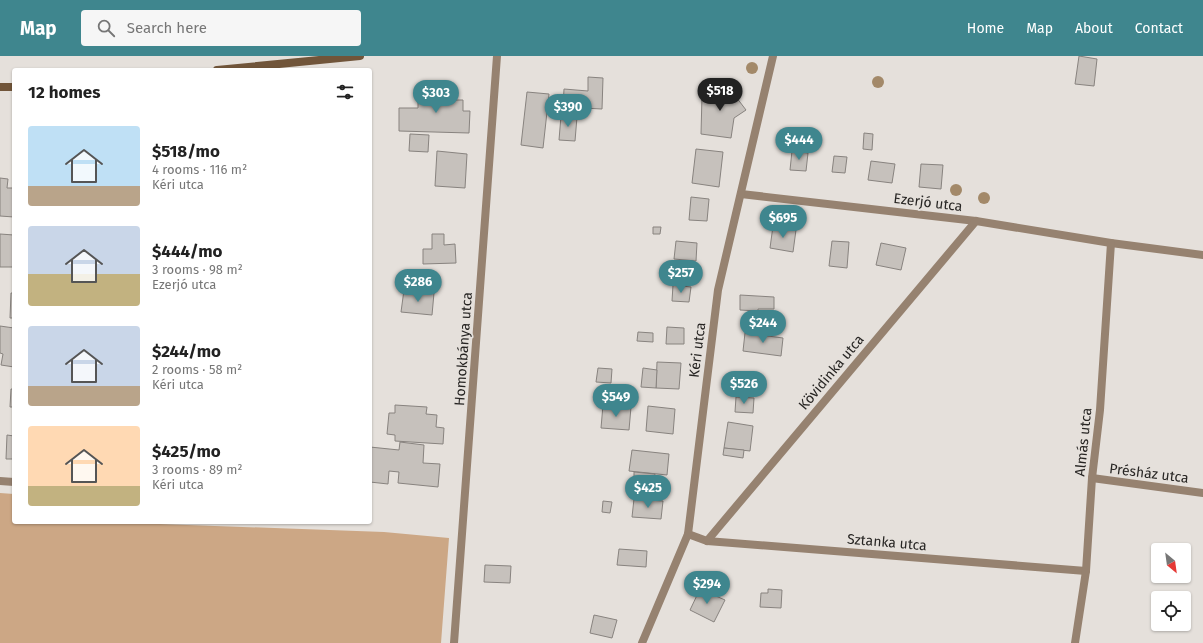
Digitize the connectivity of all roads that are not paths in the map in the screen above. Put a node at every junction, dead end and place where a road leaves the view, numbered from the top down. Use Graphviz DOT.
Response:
graph roads {
  1 [pos="360,56"];
  2 [pos="497,56"];
  3 [pos="773,56"];
  4 [pos="321,58"];
  5 [pos="234,68"];
  6 [pos="12,86"];
  7 [pos="0,87"];
  8 [pos="741,194"];
  9 [pos="976,221"];
  10 [pos="1111,243"];
  11 [pos="1203,255"];
  12 [pos="1092,478"];
  13 [pos="0,481"];
  14 [pos="12,482"];
  15 [pos="1203,493"];
  16 [pos="688,534"];
  17 [pos="707,541"];
  18 [pos="1086,571"];
  19 [pos="454,643"];
  20 [pos="642,643"];
  21 [pos="1075,643"];
  1 -- 4 [label="main road"];
  2 -- 19 [label="street, Homokbánya utca"];
  3 -- 8 [label="street, Kéri utca"];
  4 -- 5 [label="main road"];
  6 -- 7 [label="main road"];
  8 -- 9 [label="street, Ezerjó utca"];
  8 -- 16 [label="street, Kéri utca"];
  9 -- 10 [label="street, Ezerjó utca"];
  9 -- 17 [label="street, Kövidinka utca"];
  10 -- 11 [label="street, Ezerjó utca"];
  10 -- 12 [label="street, Almás utca"];
  12 -- 15 [label="street, Présház utca"];
  12 -- 18 [label="street, Almás utca"];
  13 -- 14 [label="street"];
  16 -- 17 [label="street, Sztanka utca"];
  16 -- 20 [label="street, Kéri utca"];
  17 -- 18 [label="street, Sztanka utca"];
  18 -- 21 [label="street, Almás utca"];
}
